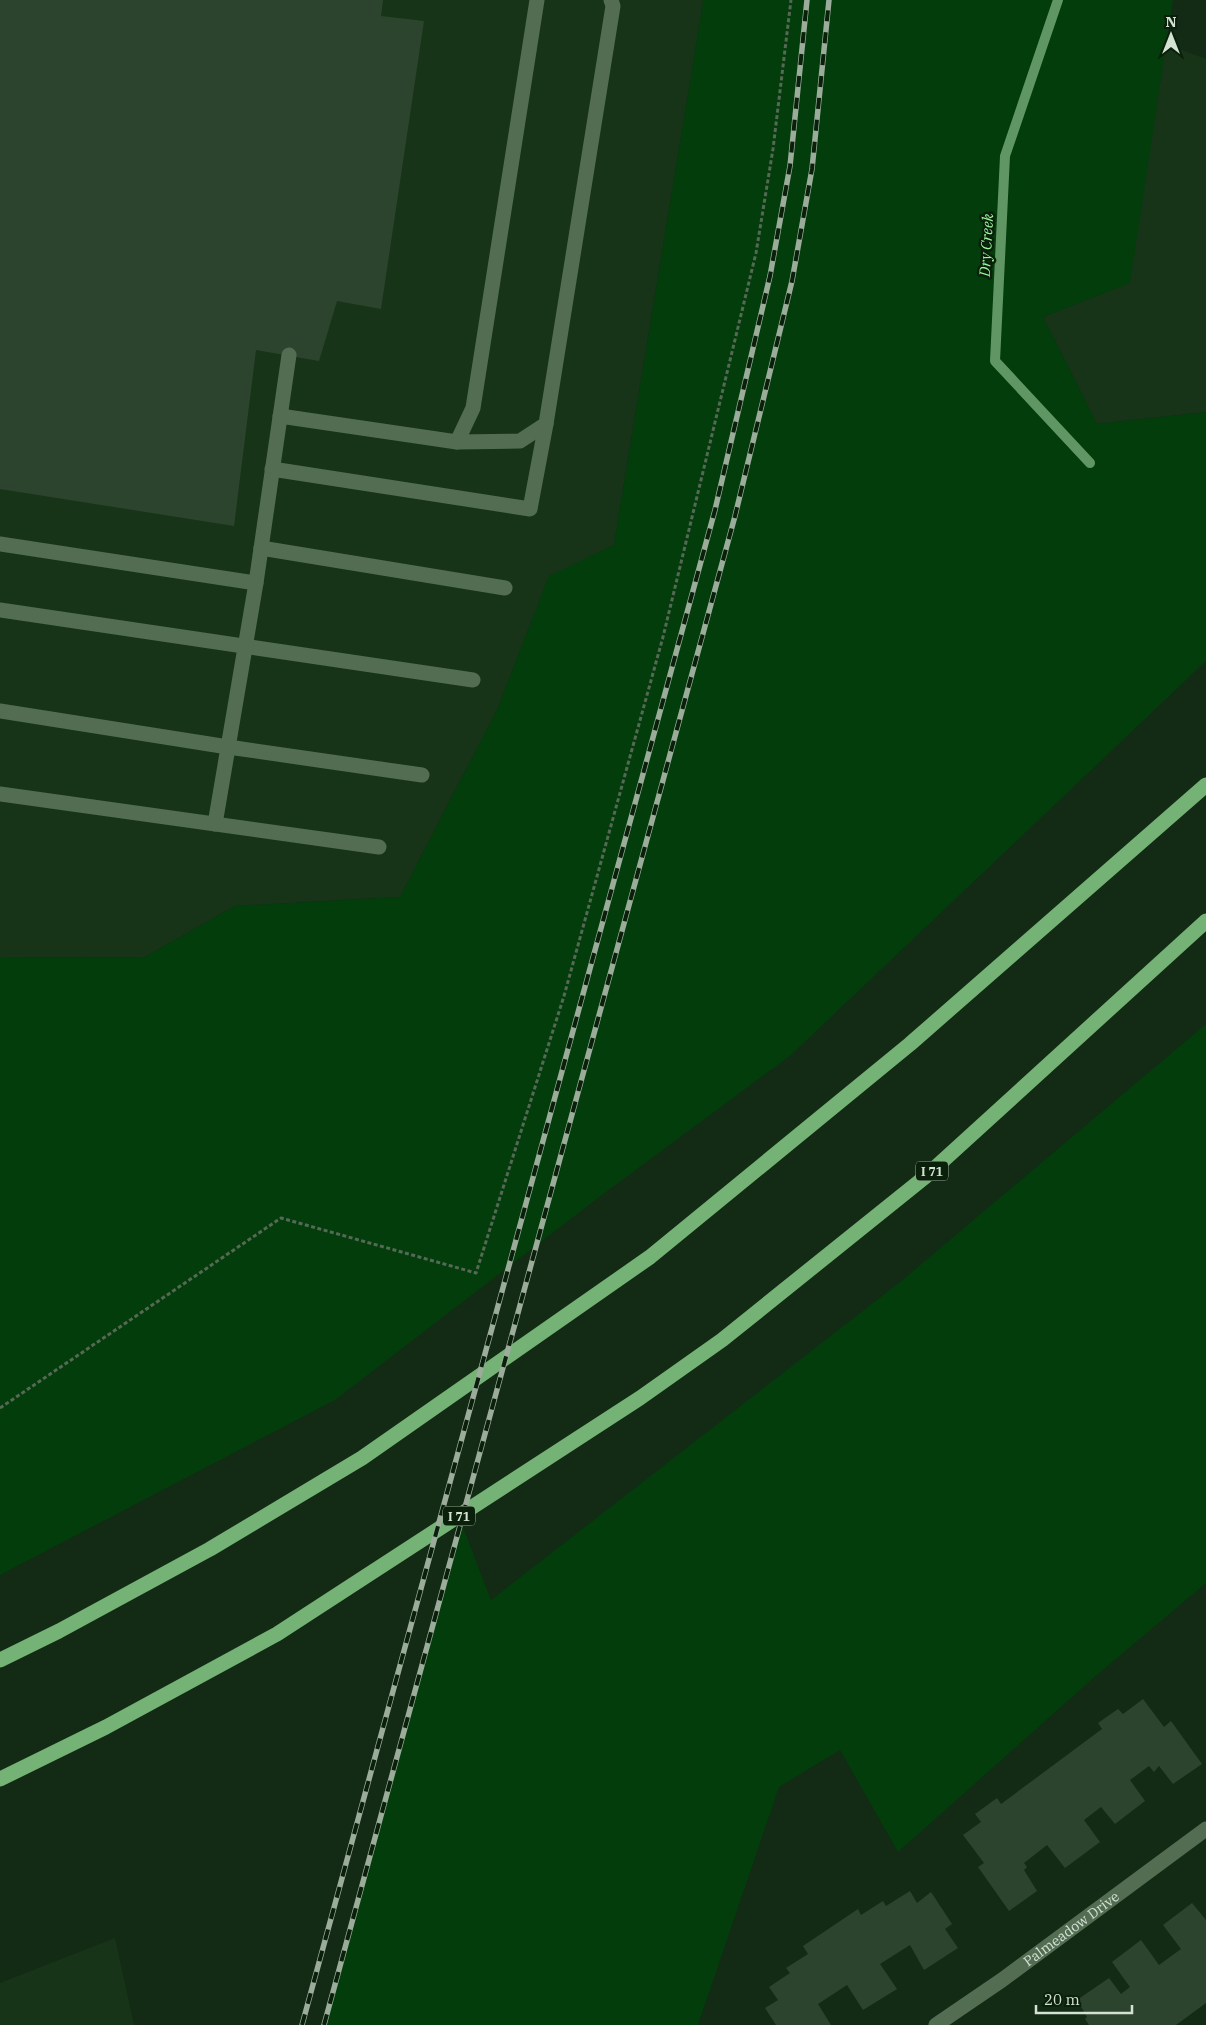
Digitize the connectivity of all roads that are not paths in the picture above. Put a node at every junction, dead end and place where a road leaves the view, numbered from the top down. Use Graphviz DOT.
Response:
graph roads {
  1 [pos="537,0"];
  2 [pos="611,0"];
  3 [pos="289,355"];
  4 [pos="280,416"];
  5 [pos="546,424"];
  6 [pos="457,442"];
  7 [pos="272,469"];
  8 [pos="0,544"];
  9 [pos="261,548"];
  10 [pos="256,583"];
  11 [pos="505,588"];
  12 [pos="0,610"];
  13 [pos="245,646"];
  14 [pos="473,680"];
  15 [pos="0,711"];
  16 [pos="228,747"];
  17 [pos="422,775"];
  18 [pos="1206,785"];
  19 [pos="0,794"];
  20 [pos="215,824"];
  21 [pos="379,847"];
  22 [pos="1206,921"];
  23 [pos="0,1660"];
  24 [pos="0,1779"];
  25 [pos="1206,1829"];
  26 [pos="936,2025"];
  1 -- 6 [label="street"];
  2 -- 5 [label="street"];
  3 -- 4 [label="street"];
  4 -- 6 [label="street"];
  4 -- 7 [label="street"];
  5 -- 6 [label="street"];
  5 -- 7 [label="street"];
  7 -- 9 [label="street"];
  8 -- 10 [label="street"];
  9 -- 10 [label="street"];
  9 -- 11 [label="street"];
  10 -- 13 [label="street"];
  12 -- 13 [label="street"];
  13 -- 14 [label="street"];
  13 -- 16 [label="street"];
  15 -- 16 [label="street"];
  16 -- 17 [label="street"];
  16 -- 20 [label="street"];
  18 -- 23 [label="highway"];
  19 -- 20 [label="street"];
  20 -- 21 [label="street"];
  22 -- 24 [label="highway, I 71"];
  25 -- 26 [label="street, Palmeadow Drive"];
}
